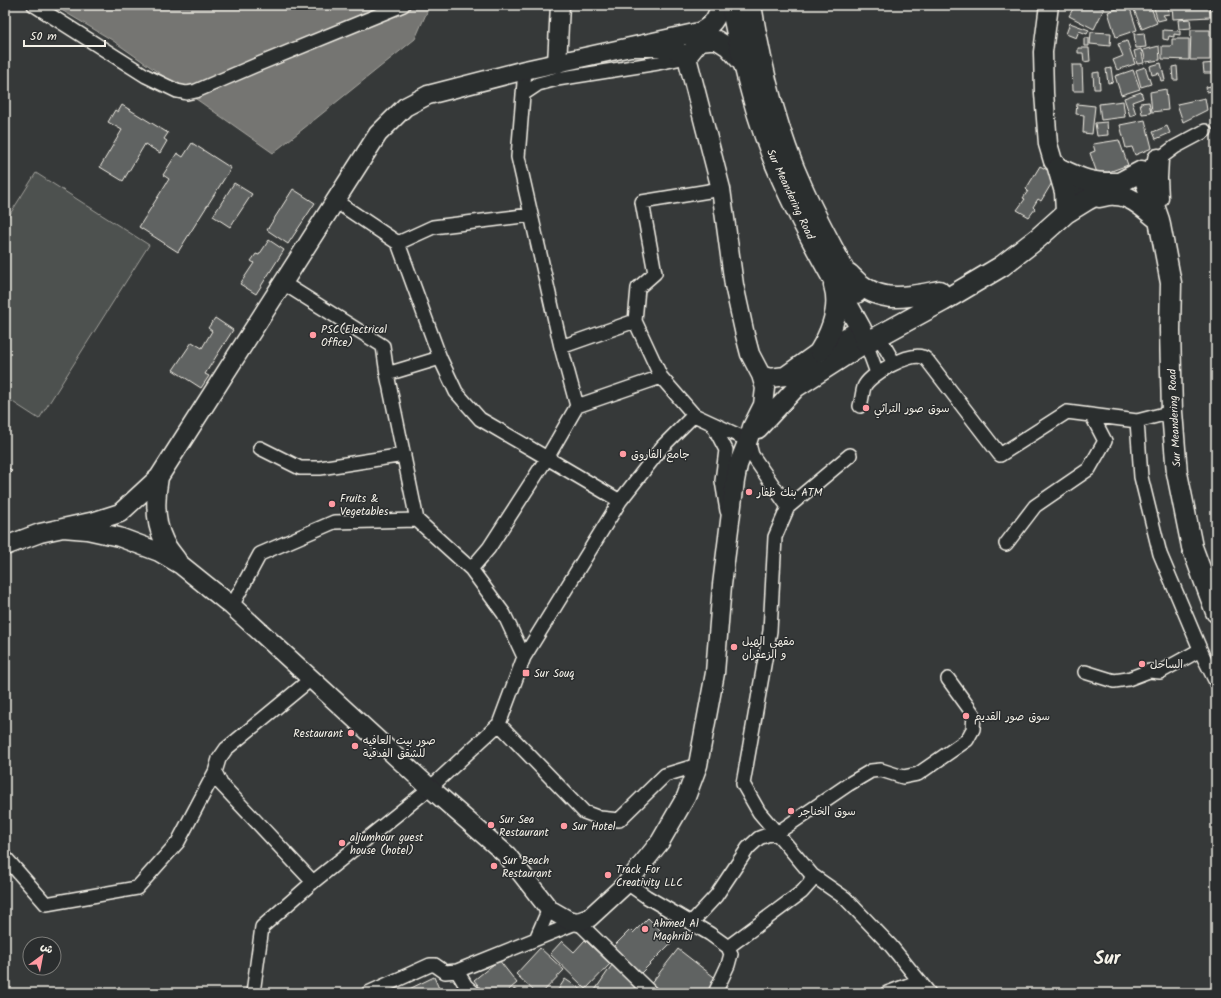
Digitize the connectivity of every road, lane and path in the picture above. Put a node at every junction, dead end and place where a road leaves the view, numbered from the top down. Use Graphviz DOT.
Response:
graph roads {
  1 [pos="34,5"];
  2 [pos="402,5"];
  3 [pos="560,5"];
  4 [pos="720,5"];
  5 [pos="731,5"];
  6 [pos="751,5"];
  7 [pos="1048,5"];
  8 [pos="633,47"];
  9 [pos="686,57"];
  10 [pos="557,64"];
  11 [pos="743,64"];
  12 [pos="525,70"];
  13 [pos="524,94"];
  14 [pos="1205,131"];
  15 [pos="1158,159"];
  16 [pos="1058,168"];
  17 [pos="1130,177"];
  18 [pos="721,188"];
  19 [pos="334,200"];
  20 [pos="1087,200"];
  21 [pos="1066,213"];
  22 [pos="531,215"];
  23 [pos="1159,220"];
  24 [pos="398,243"];
  25 [pos="837,270"];
  26 [pos="990,272"];
  27 [pos="283,283"];
  28 [pos="939,291"];
  29 [pos="635,321"];
  30 [pos="869,333"];
  31 [pos="561,347"];
  32 [pos="820,351"];
  33 [pos="440,358"];
  34 [pos="894,363"];
  35 [pos="387,374"];
  36 [pos="877,374"];
  37 [pos="761,375"];
  38 [pos="661,377"];
  39 [pos="577,406"];
  40 [pos="860,406"];
  41 [pos="1172,412"];
  42 [pos="694,415"];
  43 [pos="1092,416"];
  44 [pos="1136,421"];
  45 [pos="713,425"];
  46 [pos="748,440"];
  47 [pos="260,448"];
  48 [pos="404,455"];
  49 [pos="850,455"];
  50 [pos="547,458"];
  51 [pos="159,477"];
  52 [pos="620,501"];
  53 [pos="788,506"];
  54 [pos="417,520"];
  55 [pos="729,526"];
  56 [pos="62,528"];
  57 [pos="1006,544"];
  58 [pos="5,546"];
  59 [pos="181,565"];
  60 [pos="471,569"];
  61 [pos="232,606"];
  62 [pos="1216,612"];
  63 [pos="1200,650"];
  64 [pos="524,657"];
  65 [pos="1085,672"];
  66 [pos="311,679"];
  67 [pos="948,679"];
  68 [pos="1216,682"];
  69 [pos="499,724"];
  70 [pos="698,765"];
  71 [pos="215,772"];
  72 [pos="430,788"];
  73 [pos="778,834"];
  74 [pos="5,857"];
  75 [pos="812,875"];
  76 [pos="313,882"];
  77 [pos="628,882"];
  78 [pos="549,909"];
  79 [pos="578,922"];
  80 [pos="692,923"];
  81 [pos="536,939"];
  82 [pos="728,947"];
  83 [pos="457,971"];
  84 [pos="919,981"];
  85 [pos="639,988"];
  86 [pos="388,989"];
  87 [pos="253,993"];
  88 [pos="368,993"];
  89 [pos="474,993"];
  90 [pos="651,993"];
  91 [pos="715,993"];
  92 [pos="887,993"];
  93 [pos="929,993"];
  1 -- 2 [label="street"];
  3 -- 10 [label="street"];
  4 -- 8 [label="street"];
  5 -- 11 [label="main road, Sur Meandering Road"];
  6 -- 25 [label="main road, Sur Meandering Road"];
  7 -- 16 [label="street"];
  8 -- 9 [label="street"];
  8 -- 10 [label="street"];
  9 -- 11 [label="street"];
  9 -- 13 [label="street"];
  9 -- 18 [label="street"];
  10 -- 12 [label="street"];
  11 -- 25 [label="main road, Sur Meandering Road"];
  12 -- 13 [label="street"];
  12 -- 19 [label="street"];
  13 -- 22 [label="street"];
  14 -- 15 [label="street"];
  15 -- 17 [label="street"];
  15 -- 23 [label="main road"];
  16 -- 17 [label="main road"];
  16 -- 20 [label="street"];
  16 -- 21 [label="main road"];
  17 -- 20 [label="main road"];
  17 -- 23 [label="main road, Sur Meandering Road"];
  18 -- 29 [label="street"];
  18 -- 37 [label="street"];
  19 -- 24 [label="street"];
  19 -- 27 [label="street"];
  20 -- 21 [label="main road"];
  20 -- 23 [label="main road"];
  21 -- 26 [label="main road"];
  22 -- 24 [label="street"];
  22 -- 31 [label="street"];
  23 -- 41 [label="main road, Sur Meandering Road"];
  24 -- 33 [label="street"];
  25 -- 28 [label="main road"];
  25 -- 30 [label="main road, Sur Meandering Road"];
  25 -- 32 [label="main road"];
  26 -- 28 [label="main road"];
  26 -- 30 [label="main road"];
  27 -- 35 [label="street"];
  27 -- 51 [label="street"];
  28 -- 30 [label="main road"];
  29 -- 31 [label="street"];
  29 -- 38 [label="street"];
  30 -- 32 [label="street"];
  30 -- 34 [label="street"];
  30 -- 36 [label="street"];
  30 -- 46 [label="street"];
  31 -- 39 [label="street"];
  32 -- 37 [label="street"];
  33 -- 35 [label="street"];
  33 -- 50 [label="street"];
  34 -- 36 [label="street"];
  34 -- 43 [label="street"];
  35 -- 48 [label="street"];
  36 -- 40 [label="street"];
  37 -- 46 [label="street"];
  38 -- 39 [label="street"];
  38 -- 42 [label="street"];
  39 -- 50 [label="street"];
  41 -- 44 [label="street"];
  41 -- 62 [label="main road, Sur Meandering Road"];
  42 -- 45 [label="street"];
  42 -- 52 [label="street"];
  43 -- 44 [label="street"];
  43 -- 57 [label="street"];
  44 -- 63 [label="street"];
  45 -- 46 [label="street"];
  45 -- 55 [label="street"];
  46 -- 53 [label="street"];
  46 -- 55 [label="street"];
  47 -- 48 [label="street"];
  48 -- 54 [label="street"];
  49 -- 53 [label="street"];
  50 -- 52 [label="street"];
  50 -- 60 [label="street"];
  51 -- 56 [label="street"];
  51 -- 59 [label="street"];
  52 -- 64 [label="street"];
  53 -- 73 [label="street"];
  54 -- 60 [label="street"];
  54 -- 61 [label="street"];
  55 -- 70 [label="street"];
  56 -- 58 [label="street"];
  56 -- 59 [label="street"];
  59 -- 61 [label="street"];
  60 -- 64 [label="street"];
  61 -- 66 [label="street"];
  63 -- 65 [label="street"];
  63 -- 68 [label="street"];
  64 -- 69 [label="street"];
  66 -- 71 [label="street"];
  66 -- 72 [label="street"];
  67 -- 73 [label="street"];
  69 -- 70 [label="street"];
  69 -- 72 [label="street"];
  70 -- 77 [label="street"];
  71 -- 74 [label="street"];
  71 -- 76 [label="street"];
  72 -- 76 [label="street"];
  72 -- 78 [label="street"];
  73 -- 75 [label="street"];
  73 -- 80 [label="street"];
  75 -- 82 [label="street"];
  75 -- 84 [label="street"];
  76 -- 87 [label="street"];
  77 -- 79 [label="street"];
  77 -- 80 [label="street"];
  78 -- 79 [label="street"];
  78 -- 81 [label="street"];
  79 -- 81 [label="street"];
  79 -- 85 [label="street"];
  80 -- 82 [label="street"];
  81 -- 83 [label="street"];
  82 -- 91 [label="street"];
  83 -- 86 [label="street"];
  83 -- 89 [label="street"];
  84 -- 92 [label="street"];
  84 -- 93 [label="street"];
  85 -- 90 [label="street"];
  86 -- 88 [label="street"];
}
